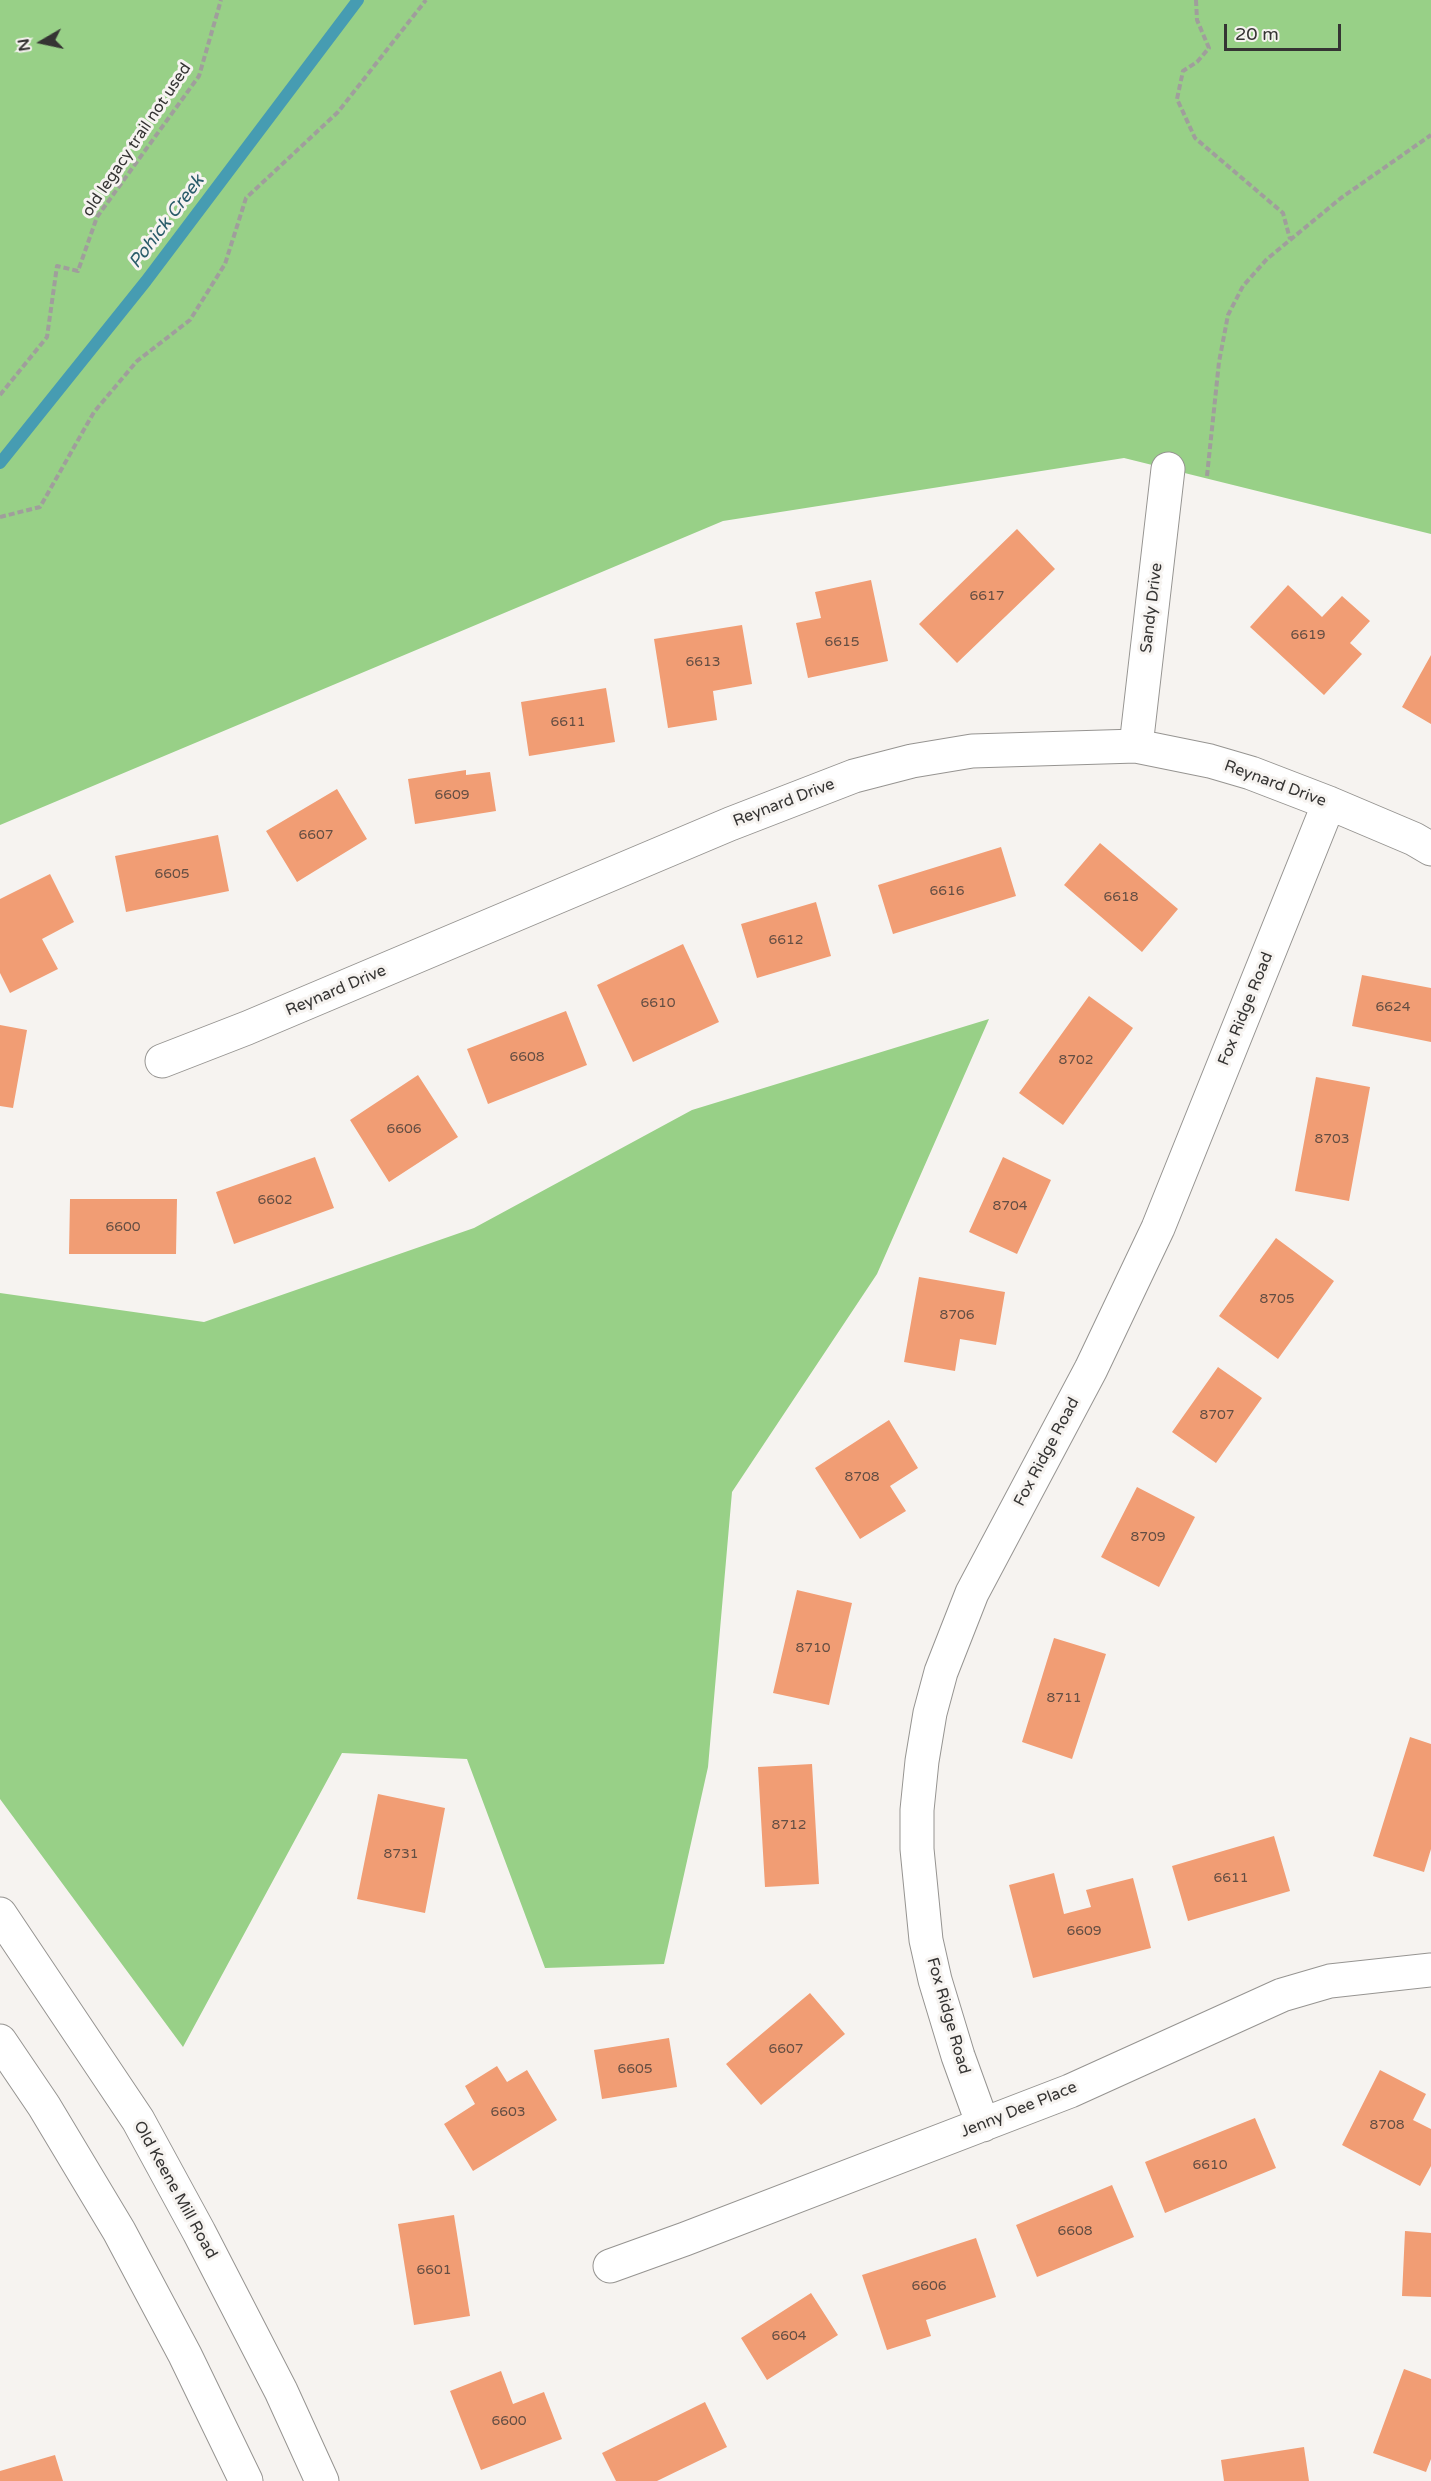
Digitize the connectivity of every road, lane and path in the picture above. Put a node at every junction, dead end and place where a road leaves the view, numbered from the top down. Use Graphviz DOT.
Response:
graph roads {
  1 [pos="221,0"];
  2 [pos="426,0"];
  3 [pos="1196,0"];
  4 [pos="1431,135"];
  5 [pos="1290,239"];
  6 [pos="0,395"];
  7 [pos="1168,469"];
  8 [pos="1207,478"];
  9 [pos="0,517"];
  10 [pos="1136,747"];
  11 [pos="1329,803"];
  12 [pos="1431,849"];
  13 [pos="162,1061"];
  14 [pos="0,1914"];
  15 [pos="1431,1970"];
  16 [pos="0,2041"];
  17 [pos="983,2125"];
  18 [pos="610,2266"];
  19 [pos="246,2481"];
  20 [pos="322,2481"];
  1 -- 6 [label="path, old legacy trail not used"];
  2 -- 9 [label="path"];
  3 -- 5 [label="path"];
  4 -- 5 [label="path"];
  5 -- 8 [label="path"];
  7 -- 10 [label="street, Sandy Drive"];
  10 -- 11 [label="street, Reynard Drive"];
  10 -- 13 [label="street, Reynard Drive"];
  11 -- 12 [label="street, Reynard Drive"];
  11 -- 17 [label="street, Fox Ridge Road"];
  14 -- 20 [label="street, Old Keene Mill Road"];
  15 -- 17 [label="street, Jenny Dee Place"];
  16 -- 19 [label="street"];
  17 -- 18 [label="street, Jenny Dee Place"];
}
